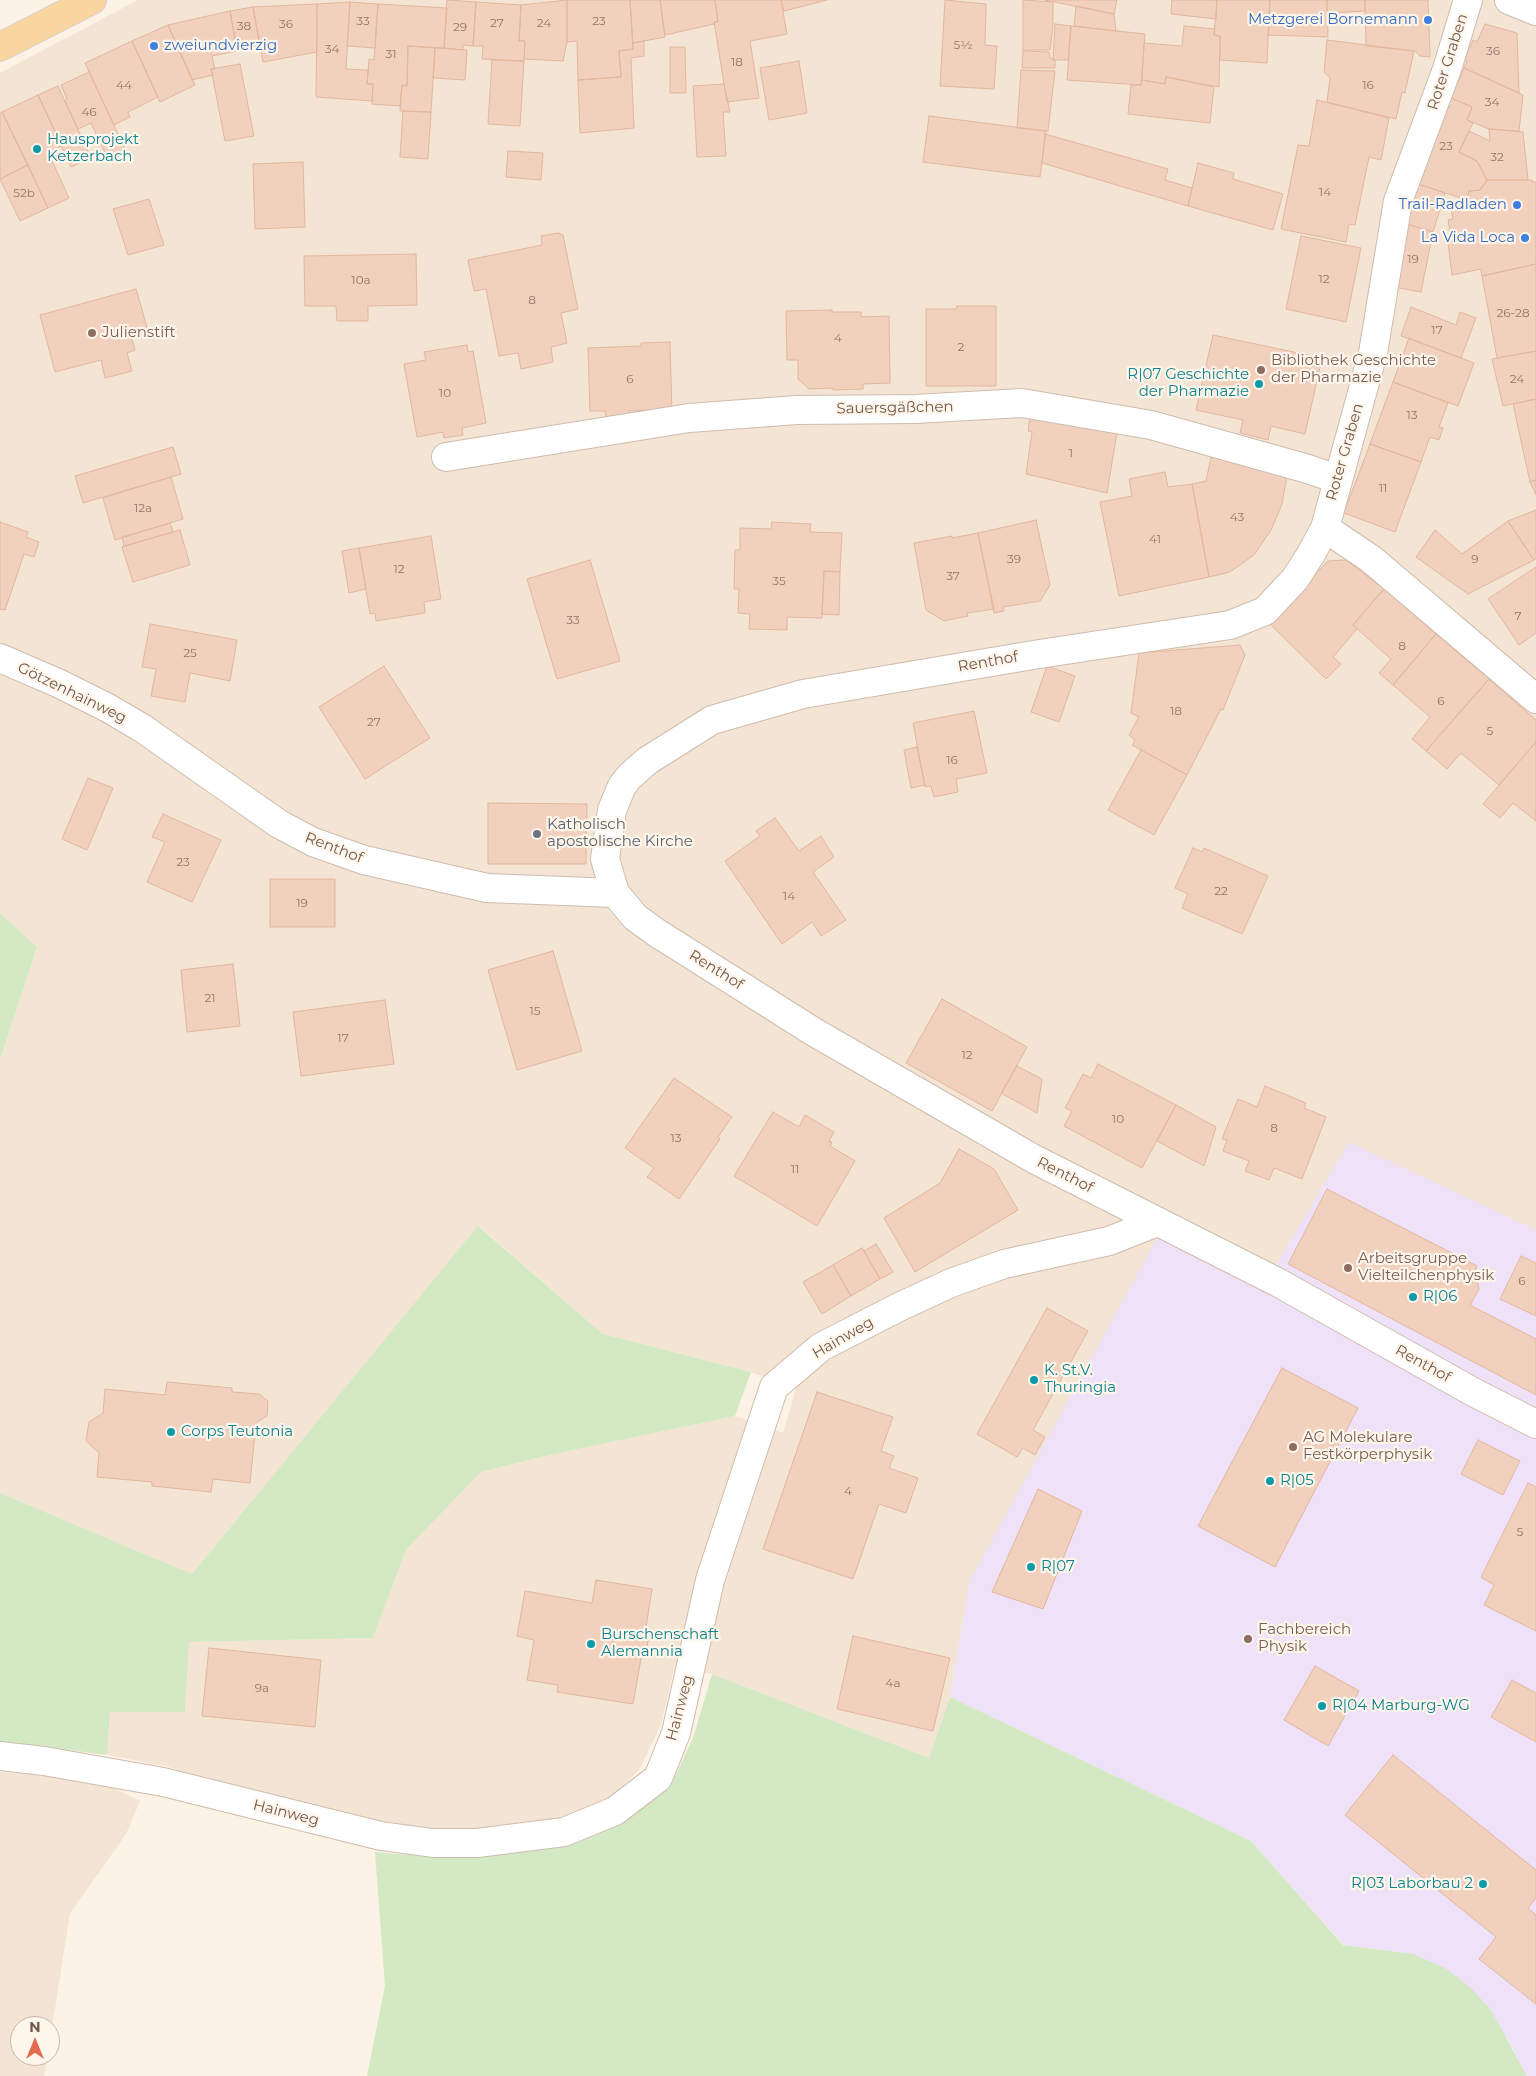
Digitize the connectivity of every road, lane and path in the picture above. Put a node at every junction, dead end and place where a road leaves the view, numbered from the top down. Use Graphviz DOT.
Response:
graph roads {
  1 [pos="92,0"];
  2 [pos="1468,0"];
  3 [pos="1510,0"];
  4 [pos="1536,11"];
  5 [pos="0,47"];
  6 [pos="446,457"];
  7 [pos="1337,479"];
  8 [pos="1325,528"];
  9 [pos="0,658"];
  10 [pos="1536,699"];
  11 [pos="142,728"];
  12 [pos="615,893"];
  13 [pos="1157,1222"];
  14 [pos="1536,1424"];
  15 [pos="0,1756"];
  1 -- 5 [label="main road"];
  2 -- 7 [label="street, Roter Graben"];
  3 -- 4 [label="street"];
  6 -- 7 [label="street, Sauersgäßchen"];
  7 -- 8 [label="street, Roter Graben"];
  8 -- 10 [label="street"];
  8 -- 12 [label="street, Renthof"];
  9 -- 11 [label="street, Götzenhainweg"];
  11 -- 12 [label="street, Renthof"];
  12 -- 13 [label="street, Renthof"];
  13 -- 14 [label="street, Renthof"];
  13 -- 15 [label="street, Hainweg"];
}
